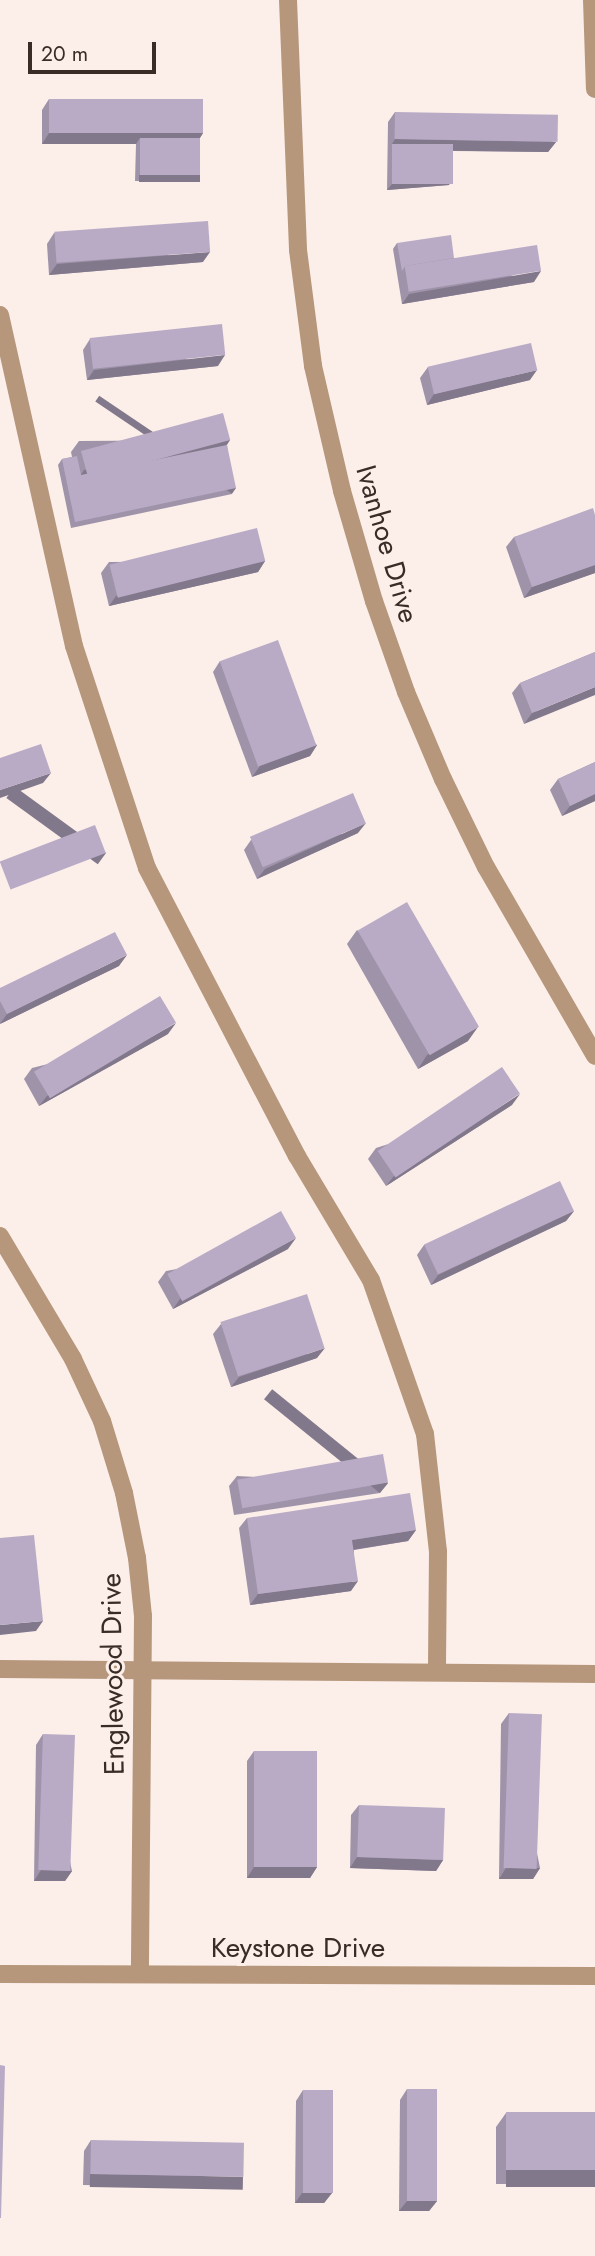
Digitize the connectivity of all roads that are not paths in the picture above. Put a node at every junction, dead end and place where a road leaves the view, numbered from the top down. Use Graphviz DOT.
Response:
graph roads {
  1 [pos="288,0"];
  2 [pos="592,0"];
  3 [pos="595,89"];
  4 [pos="0,315"];
  5 [pos="595,1056"];
  6 [pos="0,1236"];
  7 [pos="0,1669"];
  8 [pos="143,1670"];
  9 [pos="437,1671"];
  10 [pos="595,1674"];
  11 [pos="0,1974"];
  12 [pos="140,1974"];
  13 [pos="595,1976"];
  1 -- 5 [label="street, Ivanhoe Drive"];
  2 -- 3 [label="street"];
  4 -- 9 [label="street"];
  6 -- 8 [label="street, Englewood Drive"];
  7 -- 8 [label="street"];
  8 -- 9 [label="street"];
  8 -- 12 [label="street, Englewood Drive"];
  9 -- 10 [label="street"];
  11 -- 12 [label="street, Keystone Drive"];
  12 -- 13 [label="street, Keystone Drive"];
}
